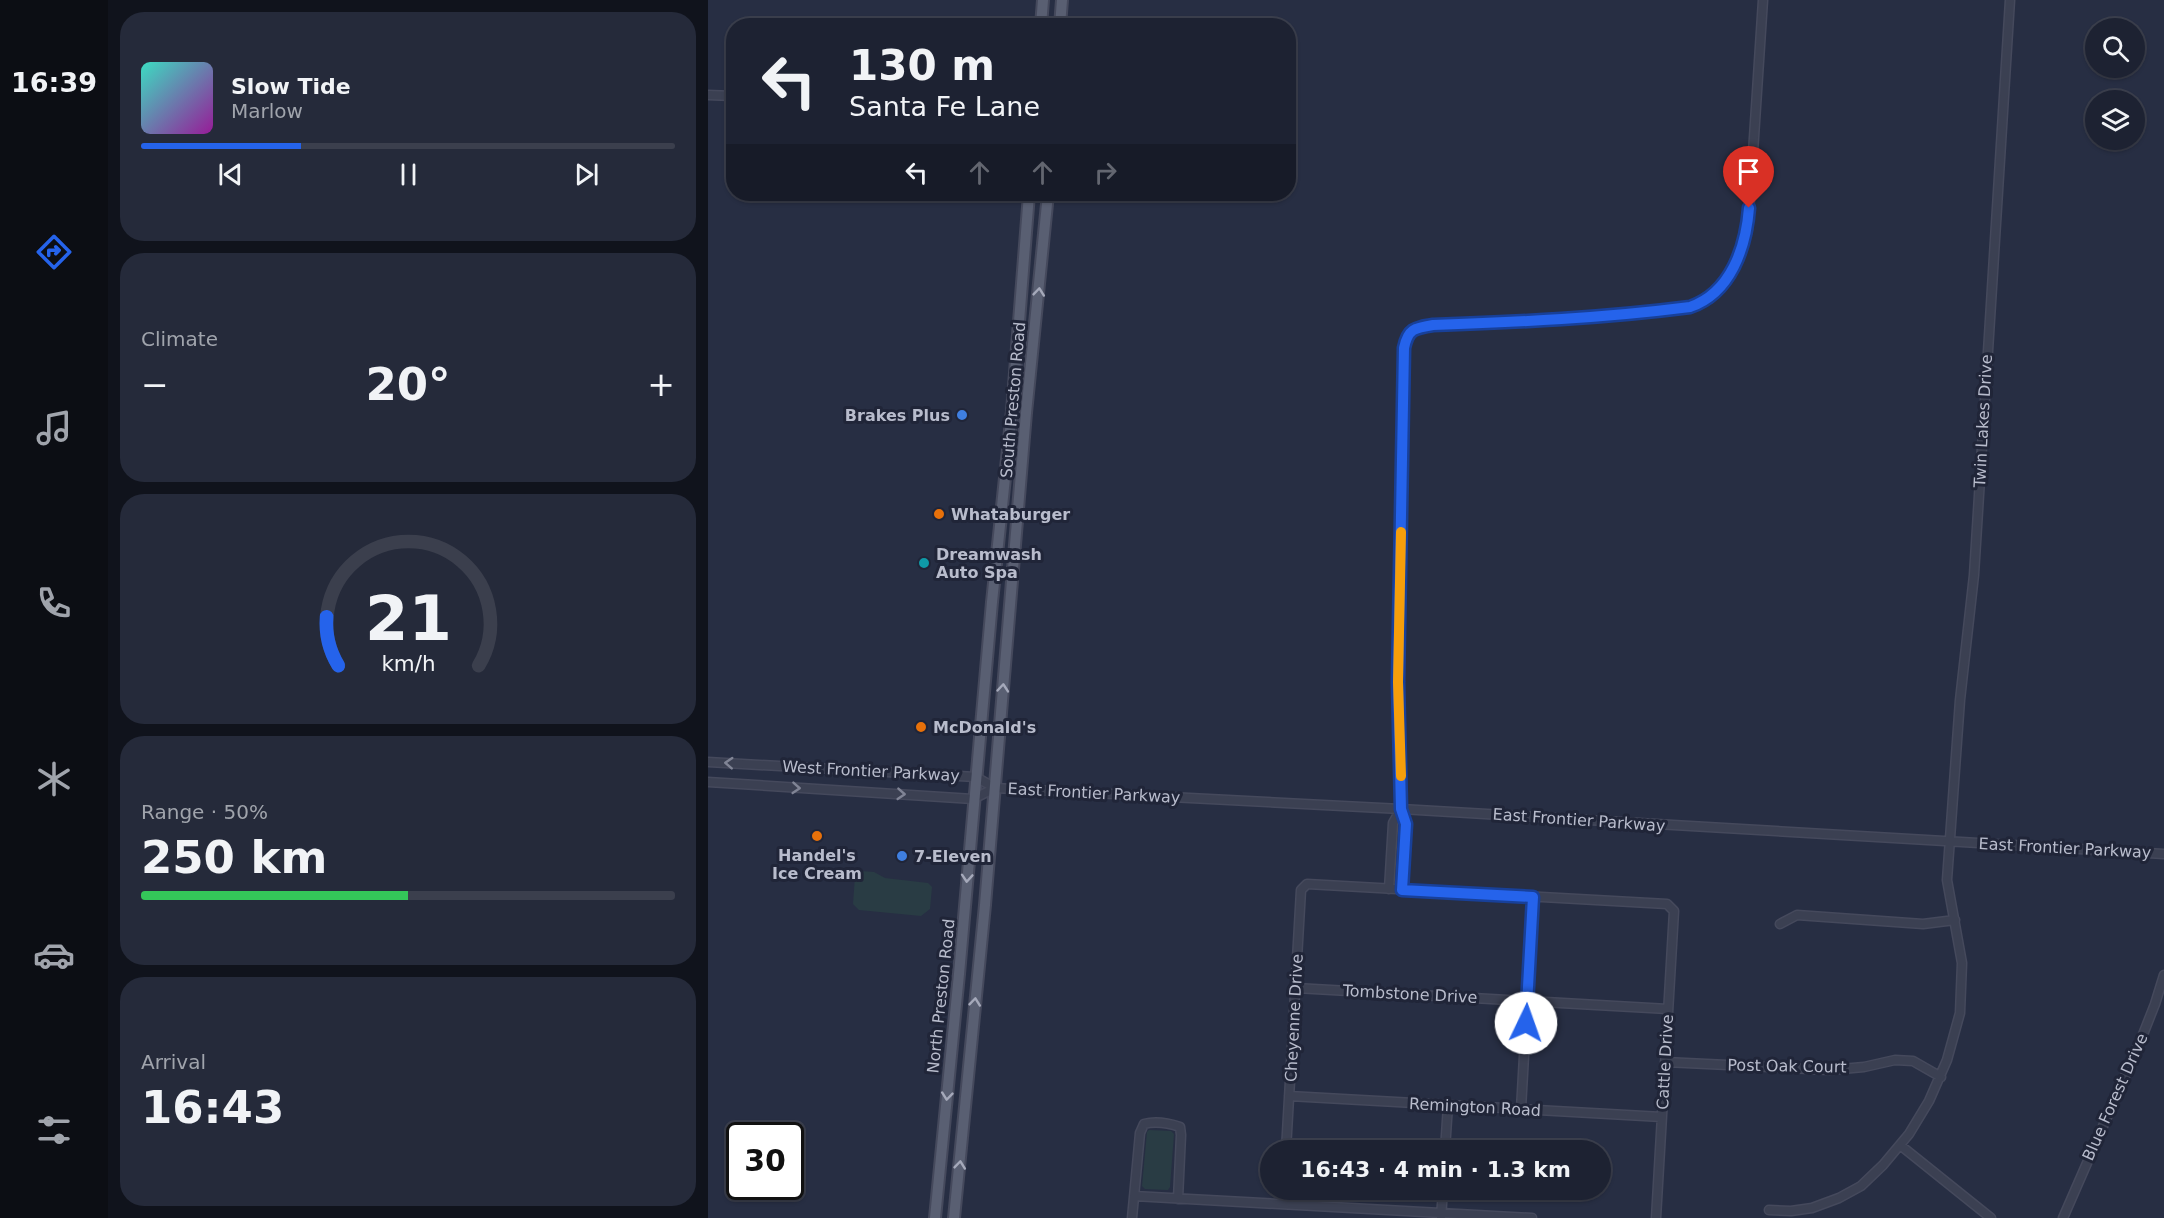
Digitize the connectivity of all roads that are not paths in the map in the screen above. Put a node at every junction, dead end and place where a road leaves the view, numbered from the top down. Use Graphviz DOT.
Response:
graph roads {
  1 [pos="1042,0"];
  2 [pos="1062,0"];
  3 [pos="1763,0"];
  4 [pos="2010,0"];
  5 [pos="1041,18"];
  6 [pos="1061,18"];
  7 [pos="708,95"];
  8 [pos="726,96"];
  9 [pos="1028,201"];
  10 [pos="1047,201"];
  11 [pos="708,762"];
  12 [pos="976,777"];
  13 [pos="708,782"];
  14 [pos="994,788"];
  15 [pos="973,799"];
  16 [pos="1401,809"];
  17 [pos="1951,842"];
  18 [pos="2164,854"];
  19 [pos="1389,889"];
  20 [pos="1402,890"];
  21 [pos="1533,897"];
  22 [pos="1955,920"];
  23 [pos="1780,924"];
  24 [pos="2164,975"];
  25 [pos="1296,988"];
  26 [pos="1527,1001"];
  27 [pos="1668,1009"];
  28 [pos="953,1039"];
  29 [pos="972,1040"];
  30 [pos="1665,1062"];
  31 [pos="1941,1077"];
  32 [pos="1289,1096"];
  33 [pos="1448,1105"];
  34 [pos="1521,1109"];
  35 [pos="1662,1117"];
  36 [pos="1287,1140"];
  37 [pos="1446,1140"];
  38 [pos="1900,1144"];
  39 [pos="1134,1196"];
  40 [pos="1178,1199"];
  41 [pos="1283,1200"];
  42 [pos="1442,1200"];
  43 [pos="1283,1204"];
  44 [pos="1769,1210"];
  45 [pos="1441,1216"];
  46 [pos="935,1218"];
  47 [pos="954,1218"];
  48 [pos="1132,1218"];
  49 [pos="1532,1218"];
  50 [pos="1656,1218"];
  51 [pos="1991,1218"];
  52 [pos="2063,1218"];
  1 -- 5 [label="main road"];
  2 -- 6 [label="main road"];
  3 -- 16 [label="street"];
  4 -- 17 [label="street, Twin Lakes Drive"];
  7 -- 8 [label="street"];
  9 -- 12 [label="main road, South Preston Road"];
  14 -- 10 [label="main road, South Preston Road, one-way"];
  12 -- 11 [label="street, West Frontier Parkway, one-way"];
  12 -- 14 [label="street, West Frontier Parkway"];
  12 -- 15 [label="main road, North Preston Road"];
  13 -- 15 [label="street, West Frontier Parkway, one-way"];
  14 -- 15 [label="street, West Frontier Parkway"];
  14 -- 16 [label="street, East Frontier Parkway"];
  29 -- 14 [label="main road, North Preston Road, one-way"];
  15 -- 28 [label="main road, North Preston Road, one-way"];
  16 -- 17 [label="street, East Frontier Parkway"];
  16 -- 19 [label="street"];
  16 -- 20 [label="street"];
  17 -- 18 [label="street, East Frontier Parkway"];
  17 -- 22 [label="street, Twin Lakes Drive"];
  19 -- 20 [label="street"];
  19 -- 25 [label="street, Cheyenne Drive"];
  20 -- 21 [label="street"];
  21 -- 26 [label="street"];
  21 -- 27 [label="street, Cattle Drive"];
  22 -- 23 [label="street"];
  22 -- 31 [label="street, Twin Lakes Drive"];
  24 -- 52 [label="street, Blue Forest Drive"];
  25 -- 26 [label="street, Tombstone Drive"];
  25 -- 32 [label="street, Cheyenne Drive"];
  26 -- 27 [label="street, Tombstone Drive"];
  26 -- 34 [label="street"];
  27 -- 30 [label="street, Cattle Drive"];
  28 -- 29 [label="main road"];
  28 -- 46 [label="main road, North Preston Road, one-way"];
  47 -- 29 [label="main road, North Preston Road, one-way"];
  30 -- 31 [label="street, Post Oak Court"];
  30 -- 35 [label="street, Cattle Drive"];
  31 -- 38 [label="street, Twin Lakes Drive"];
  32 -- 33 [label="street, Remington Road"];
  32 -- 36 [label="street, Cheyenne Drive"];
  33 -- 34 [label="street, Remington Road"];
  33 -- 37 [label="street"];
  34 -- 35 [label="street, Remington Road"];
  35 -- 50 [label="street, Cattle Drive"];
  38 -- 44 [label="street, Twin Lakes Drive"];
  38 -- 51 [label="street"];
  39 -- 40 [label="street"];
  39 -- 40 [label="street"];
  39 -- 48 [label="street"];
  40 -- 43 [label="street"];
  41 -- 43 [label="street"];
  42 -- 45 [label="street"];
  43 -- 45 [label="street"];
  45 -- 49 [label="street"];
}
